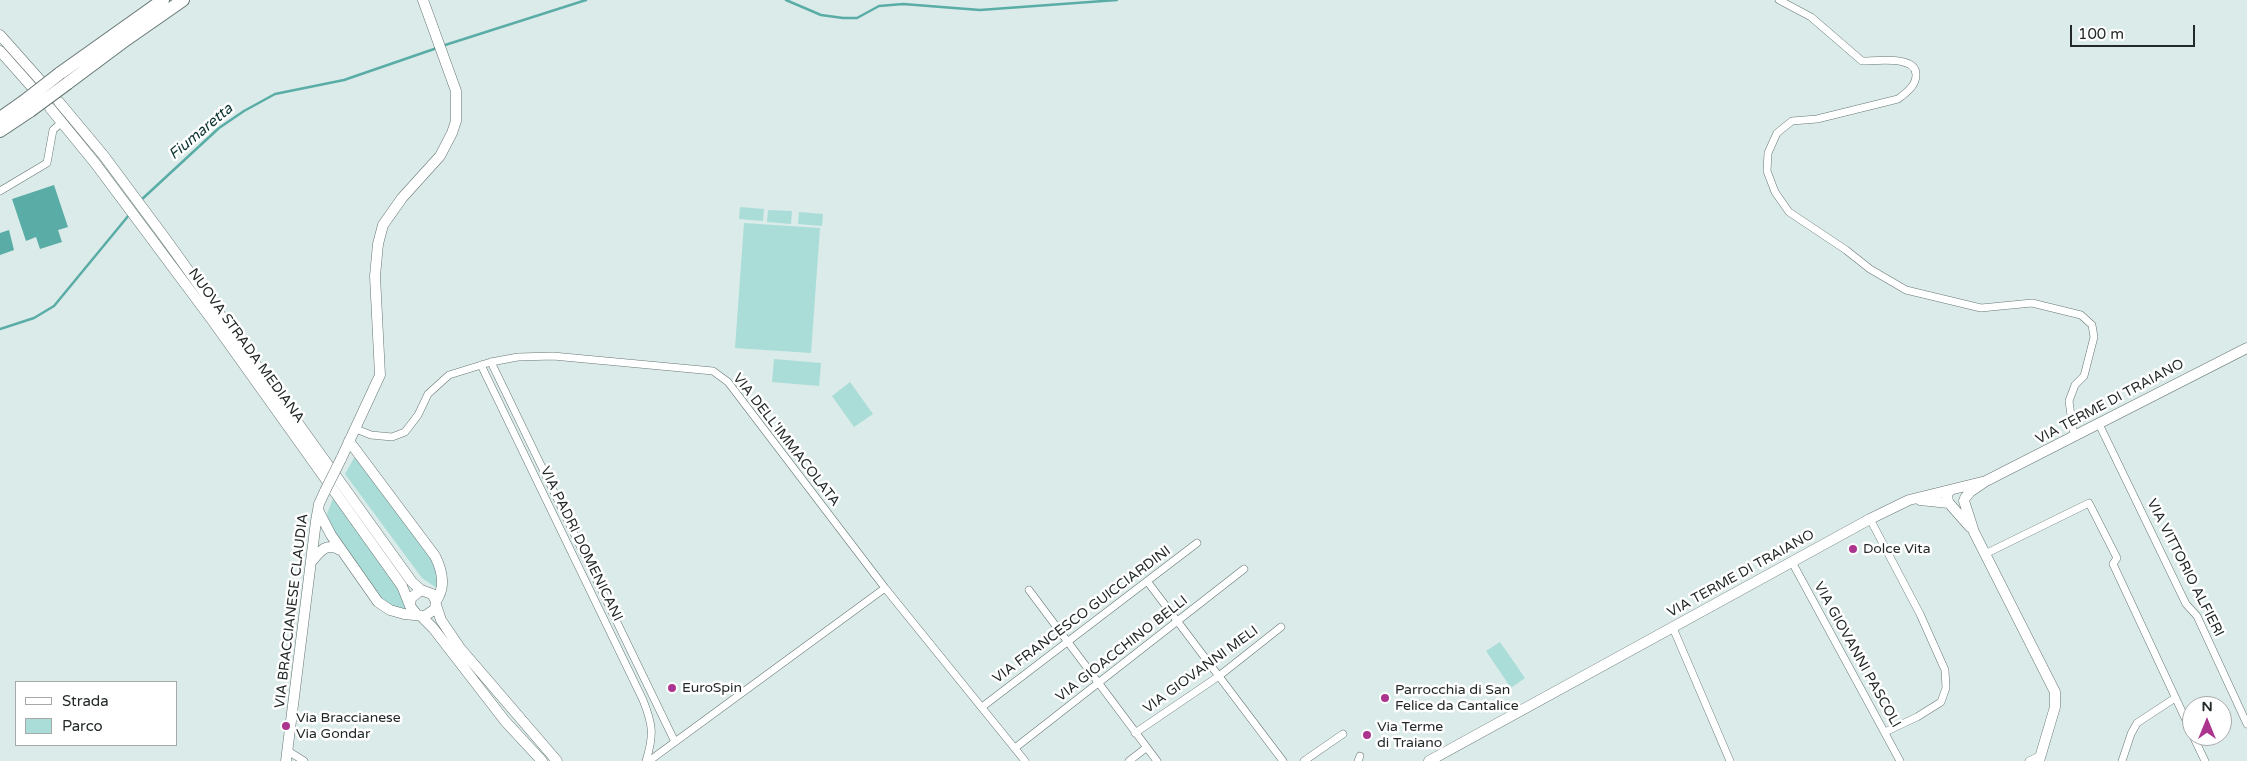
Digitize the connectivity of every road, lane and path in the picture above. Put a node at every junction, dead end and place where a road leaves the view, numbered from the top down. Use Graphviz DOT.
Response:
graph roads {
  1 [pos="163,0"];
  2 [pos="183,0"];
  3 [pos="423,0"];
  4 [pos="1778,0"];
  5 [pos="0,34"];
  6 [pos="0,51"];
  7 [pos="63,79"];
  8 [pos="40,80"];
  9 [pos="31,86"];
  10 [pos="26,106"];
  11 [pos="0,118"];
  12 [pos="62,122"];
  13 [pos="0,132"];
  14 [pos="0,191"];
  15 [pos="2247,348"];
  16 [pos="491,362"];
  17 [pos="481,365"];
  18 [pos="2100,424"];
  19 [pos="356,429"];
  20 [pos="2074,437"];
  21 [pos="349,441"];
  22 [pos="1986,481"];
  23 [pos="1953,489"];
  24 [pos="1909,500"];
  25 [pos="1965,500"];
  26 [pos="1950,504"];
  27 [pos="318,510"];
  28 [pos="1870,519"];
  29 [pos="1974,532"];
  30 [pos="1197,543"];
  31 [pos="340,550"];
  32 [pos="1985,554"];
  33 [pos="312,561"];
  34 [pos="1792,562"];
  35 [pos="1244,569"];
  36 [pos="1147,581"];
  37 [pos="885,588"];
  38 [pos="421,590"];
  39 [pos="1029,590"];
  40 [pos="436,603"];
  41 [pos="410,606"];
  42 [pos="419,616"];
  43 [pos="1177,621"];
  44 [pos="1281,627"];
  45 [pos="1673,628"];
  46 [pos="1068,643"];
  47 [pos="1219,676"];
  48 [pos="1098,684"];
  49 [pos="2175,698"];
  50 [pos="982,707"];
  51 [pos="2182,712"];
  52 [pos="2247,724"];
  53 [pos="1135,732"];
  54 [pos="1885,732"];
  55 [pos="658,733"];
  56 [pos="1343,734"];
  57 [pos="675,742"];
  58 [pos="2198,746"];
  59 [pos="667,748"];
  60 [pos="1015,748"];
  61 [pos="1146,748"];
  62 [pos="287,756"];
  63 [pos="2040,758"];
  64 [pos="304,761"];
  65 [pos="542,761"];
  66 [pos="557,761"];
  67 [pos="648,761"];
  68 [pos="1025,761"];
  69 [pos="1128,761"];
  70 [pos="1156,761"];
  71 [pos="1283,761"];
  72 [pos="1304,761"];
  73 [pos="1430,761"];
  74 [pos="1730,761"];
  75 [pos="1900,761"];
  76 [pos="2029,761"];
  77 [pos="2122,761"];
  78 [pos="2205,761"];
  1 -- 7 [label="highway"];
  2 -- 7 [label="highway"];
  3 -- 19 [label="street, VIA BRACCIANESE CLAUDIA"];
  4 -- 20 [label="street"];
  5 -- 8 [label="street"];
  6 -- 9 [label="street"];
  7 -- 10 [label="highway, bridge"];
  10 -- 11 [label="highway"];
  10 -- 13 [label="highway"];
  12 -- 14 [label="street"];
  12 -- 38 [label="street, NUOVA STRADA MEDIANA"];
  12 -- 41 [label="street, NUOVA STRADA MEDIANA"];
  15 -- 18 [label="street, VIA TERME DI TRAIANO"];
  16 -- 17 [label="street, VIA DELL'IMMACOLATA"];
  16 -- 37 [label="street, VIA DELL'IMMACOLATA"];
  16 -- 55 [label="street, VIA PADRI DOMENICANI"];
  17 -- 19 [label="street, VIA DELL'IMMACOLATA"];
  17 -- 55 [label="street, VIA PADRI DOMENICANI"];
  18 -- 20 [label="street, VIA TERME DI TRAIANO"];
  18 -- 52 [label="street, VIA VITTORIO ALFIERI"];
  19 -- 21 [label="street, VIA BRACCIANESE CLAUDIA"];
  20 -- 22 [label="street, VIA TERME DI TRAIANO"];
  21 -- 27 [label="street, VIA BRACCIANESE CLAUDIA, bridge"];
  21 -- 40 [label="street"];
  22 -- 23 [label="street, VIA TERME DI TRAIANO"];
  22 -- 25 [label="street, VIA TERME DI TRAIANO"];
  23 -- 24 [label="street, VIA TERME DI TRAIANO"];
  23 -- 25 [label="street"];
  23 -- 26 [label="street"];
  24 -- 26 [label="street"];
  24 -- 28 [label="street, VIA TERME DI TRAIANO"];
  25 -- 26 [label="street"];
  25 -- 29 [label="street"];
  26 -- 29 [label="street"];
  27 -- 31 [label="street"];
  27 -- 33 [label="street, VIA BRACCIANESE CLAUDIA"];
  28 -- 34 [label="street, VIA TERME DI TRAIANO"];
  28 -- 54 [label="street"];
  29 -- 32 [label="street"];
  30 -- 36 [label="street, VIA FRANCESCO GUICCIARDINI"];
  31 -- 33 [label="street"];
  31 -- 42 [label="street"];
  32 -- 49 [label="street"];
  32 -- 63 [label="street"];
  33 -- 62 [label="street, VIA BRACCIANESE CLAUDIA"];
  34 -- 45 [label="street, VIA TERME DI TRAIANO"];
  34 -- 54 [label="street, VIA GIOVANNI PASCOLI"];
  35 -- 43 [label="street, VIA GIOACCHINO BELLI"];
  36 -- 43 [label="street"];
  36 -- 46 [label="street, VIA FRANCESCO GUICCIARDINI"];
  37 -- 50 [label="street, VIA DELL'IMMACOLATA"];
  37 -- 57 [label="street"];
  38 -- 40 [label="street"];
  38 -- 41 [label="street"];
  39 -- 46 [label="street"];
  40 -- 42 [label="street"];
  40 -- 66 [label="street"];
  41 -- 42 [label="street"];
  42 -- 65 [label="street"];
  43 -- 47 [label="street"];
  43 -- 48 [label="street, VIA GIOACCHINO BELLI"];
  44 -- 47 [label="street, VIA GIOVANNI MELI"];
  45 -- 73 [label="street, VIA TERME DI TRAIANO"];
  45 -- 74 [label="street"];
  46 -- 48 [label="street"];
  46 -- 50 [label="street, VIA FRANCESCO GUICCIARDINI"];
  47 -- 53 [label="street, VIA GIOVANNI MELI"];
  47 -- 71 [label="street"];
  48 -- 53 [label="street"];
  48 -- 60 [label="street, VIA GIOACCHINO BELLI"];
  49 -- 51 [label="street"];
  49 -- 77 [label="street"];
  50 -- 60 [label="street, VIA DELL'IMMACOLATA"];
  53 -- 61 [label="street"];
  54 -- 75 [label="street, VIA GIOVANNI PASCOLI"];
  55 -- 57 [label="street, VIA PADRI DOMENICANI"];
  55 -- 59 [label="street"];
  55 -- 67 [label="street, VIA PADRI DOMENICANI"];
  56 -- 72 [label="street"];
  57 -- 59 [label="street"];
  58 -- 78 [label="street"];
  59 -- 67 [label="street"];
  60 -- 68 [label="street, VIA DELL'IMMACOLATA"];
  61 -- 69 [label="street"];
  61 -- 70 [label="street"];
  62 -- 64 [label="street"];
  63 -- 76 [label="street"];
}
